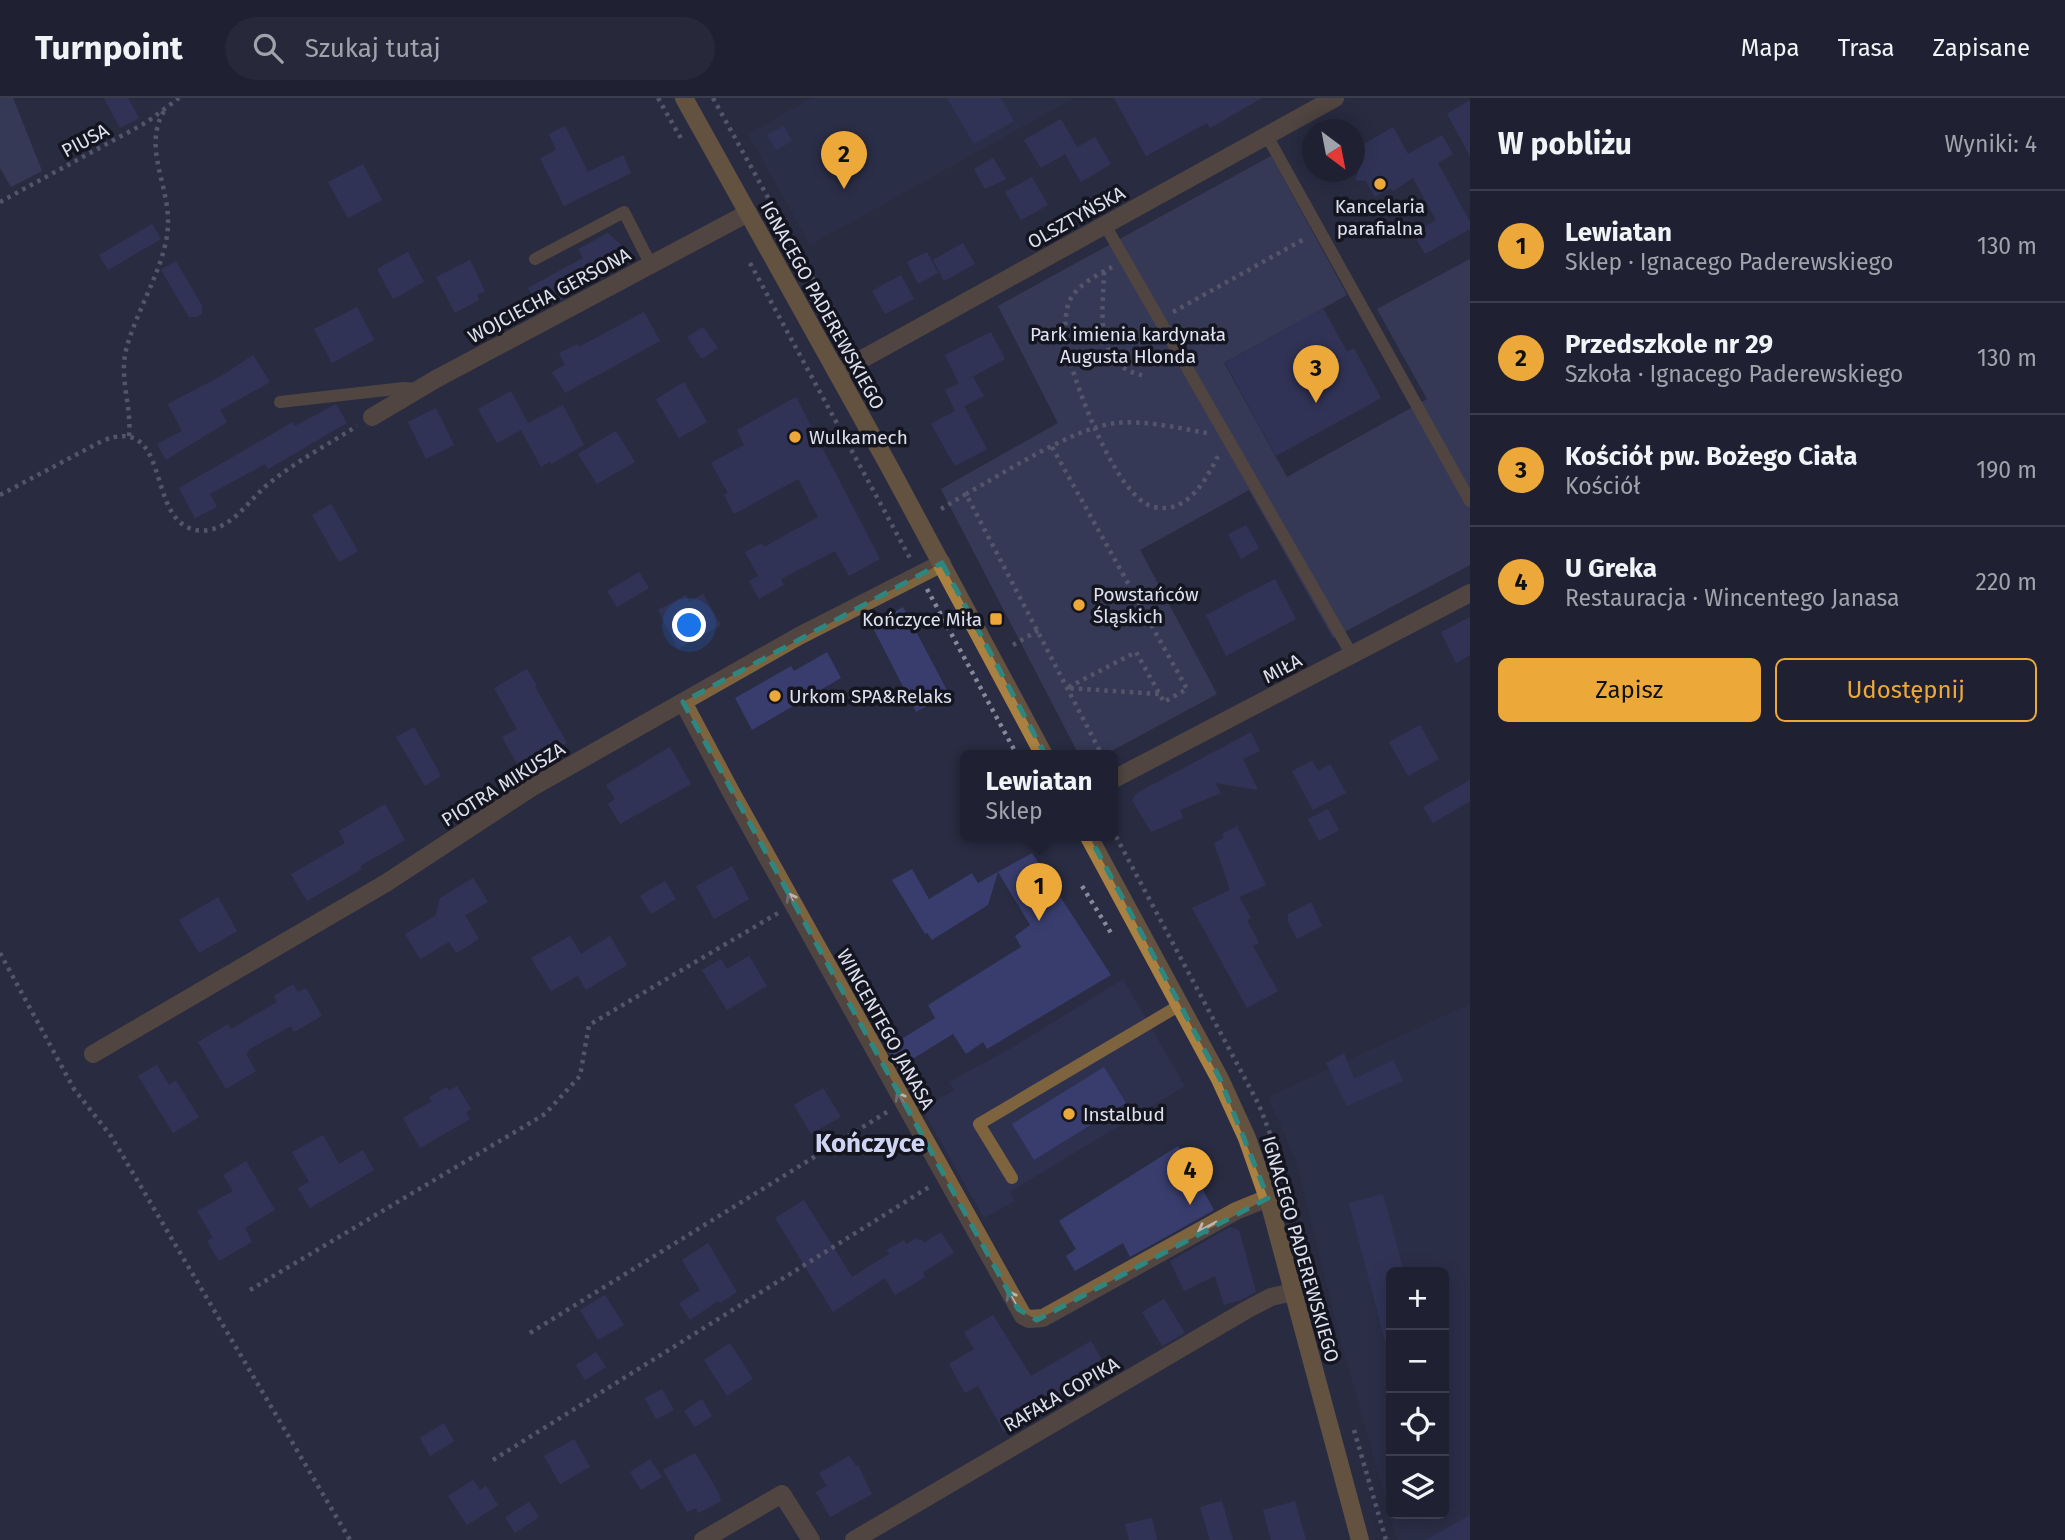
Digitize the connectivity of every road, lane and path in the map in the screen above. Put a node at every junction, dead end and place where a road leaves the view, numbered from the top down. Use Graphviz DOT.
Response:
graph roads {
  1 [pos="179,98"];
  2 [pos="658,98"];
  3 [pos="684,98"];
  4 [pos="713,98"];
  5 [pos="1335,98"];
  6 [pos="166,108"];
  7 [pos="1267,136"];
  8 [pos="685,146"];
  9 [pos="0,202"];
  10 [pos="748,213"];
  11 [pos="1105,225"];
  12 [pos="1319,230"];
  13 [pos="535,258"];
  14 [pos="748,259"];
  15 [pos="1125,260"];
  16 [pos="650,265"];
  17 [pos="1104,271"];
  18 [pos="1160,320"];
  19 [pos="858,361"];
  20 [pos="837,373"];
  21 [pos="1147,376"];
  22 [pos="419,389"];
  23 [pos="280,401"];
  24 [pos="372,417"];
  25 [pos="1093,427"];
  26 [pos="129,436"];
  27 [pos="1228,437"];
  28 [pos="1052,447"];
  29 [pos="966,494"];
  30 [pos="0,495"];
  31 [pos="1470,501"];
  32 [pos="941,509"];
  33 [pos="942,563"];
  34 [pos="919,575"];
  35 [pos="1470,593"];
  36 [pos="1039,631"];
  37 [pos="1013,645"];
  38 [pos="1352,655"];
  39 [pos="1067,688"];
  40 [pos="1159,694"];
  41 [pos="683,702"];
  42 [pos="1014,750"];
  43 [pos="1041,750"];
  44 [pos="1099,750"];
  45 [pos="1118,777"];
  46 [pos="1091,841"];
  47 [pos="1082,886"];
  48 [pos="794,903"];
  49 [pos="1111,933"];
  50 [pos="0,953"];
  51 [pos="1180,1005"];
  52 [pos="93,1054"];
  53 [pos="903,1102"];
  54 [pos="945,1178"];
  55 [pos="1012,1178"];
  56 [pos="1268,1198"];
  57 [pos="250,1290"];
  58 [pos="1293,1292"];
  59 [pos="530,1333"];
  60 [pos="493,1460"];
  61 [pos="350,1540"];
  62 [pos="703,1540"];
  63 [pos="811,1540"];
  64 [pos="854,1540"];
  65 [pos="1360,1540"];
  1 -- 6 [label="path, PIUSA"];
  2 -- 8 [label="path"];
  3 -- 10 [label="main road, IGNACEGO PADEREWSKIEGO"];
  4 -- 19 [label="path"];
  5 -- 7 [label="street, OLSZTYŃSKA"];
  6 -- 9 [label="path, PIUSA"];
  6 -- 26 [label="path"];
  7 -- 11 [label="street, OLSZTYŃSKA"];
  7 -- 12 [label="lane"];
  10 -- 16 [label="street, WOJCIECHA GERSONA"];
  10 -- 20 [label="main road, IGNACEGO PADEREWSKIEGO"];
  11 -- 15 [label="lane"];
  11 -- 19 [label="street, OLSZTYŃSKA"];
  12 -- 18 [label="path"];
  12 -- 31 [label="lane"];
  13 -- 16 [label="lane"];
  14 -- 34 [label="path"];
  15 -- 17 [label="path"];
  15 -- 18 [label="lane"];
  16 -- 22 [label="street, WOJCIECHA GERSONA"];
  17 -- 21 [label="path"];
  17 -- 25 [label="path"];
  18 -- 27 [label="lane"];
  19 -- 20 [label="street, OLSZTYŃSKA"];
  20 -- 33 [label="main road, IGNACEGO PADEREWSKIEGO"];
  22 -- 23 [label="lane"];
  22 -- 24 [label="street, WOJCIECHA GERSONA"];
  24 -- 26 [label="path"];
  25 -- 27 [label="path"];
  25 -- 27 [label="path"];
  25 -- 28 [label="path"];
  26 -- 30 [label="path"];
  27 -- 38 [label="lane"];
  28 -- 29 [label="path"];
  28 -- 40 [label="path"];
  29 -- 32 [label="path"];
  29 -- 36 [label="path"];
  33 -- 34 [label="street, PIOTRA MIKUSZA"];
  33 -- 43 [label="main road, IGNACEGO PADEREWSKIEGO"];
  34 -- 41 [label="street, PIOTRA MIKUSZA"];
  34 -- 42 [label="path"];
  35 -- 38 [label="street, MIŁA"];
  36 -- 37 [label="path"];
  36 -- 39 [label="path"];
  38 -- 45 [label="street, MIŁA"];
  39 -- 40 [label="path"];
  39 -- 40 [label="path"];
  39 -- 44 [label="path"];
  48 -- 41 [label="street, WINCENTEGO JANASA, one-way"];
  41 -- 52 [label="street, PIOTRA MIKUSZA"];
  46 -- 51 [label="main road, IGNACEGO PADEREWSKIEGO"];
  47 -- 49 [label="path"];
  53 -- 48 [label="street, WINCENTEGO JANASA, one-way"];
  48 -- 57 [label="path"];
  50 -- 61 [label="path"];
  51 -- 55 [label="lane"];
  51 -- 56 [label="main road, IGNACEGO PADEREWSKIEGO"];
  53 -- 54 [label="street, WINCENTEGO JANASA"];
  53 -- 59 [label="path"];
  56 -- 54 [label="street, WINCENTEGO JANASA, one-way"];
  54 -- 60 [label="path"];
  56 -- 58 [label="main road, IGNACEGO PADEREWSKIEGO"];
  58 -- 64 [label="street, RAFAŁA COPIKA"];
  58 -- 65 [label="main road, IGNACEGO PADEREWSKIEGO"];
  62 -- 63 [label="street"];
}
